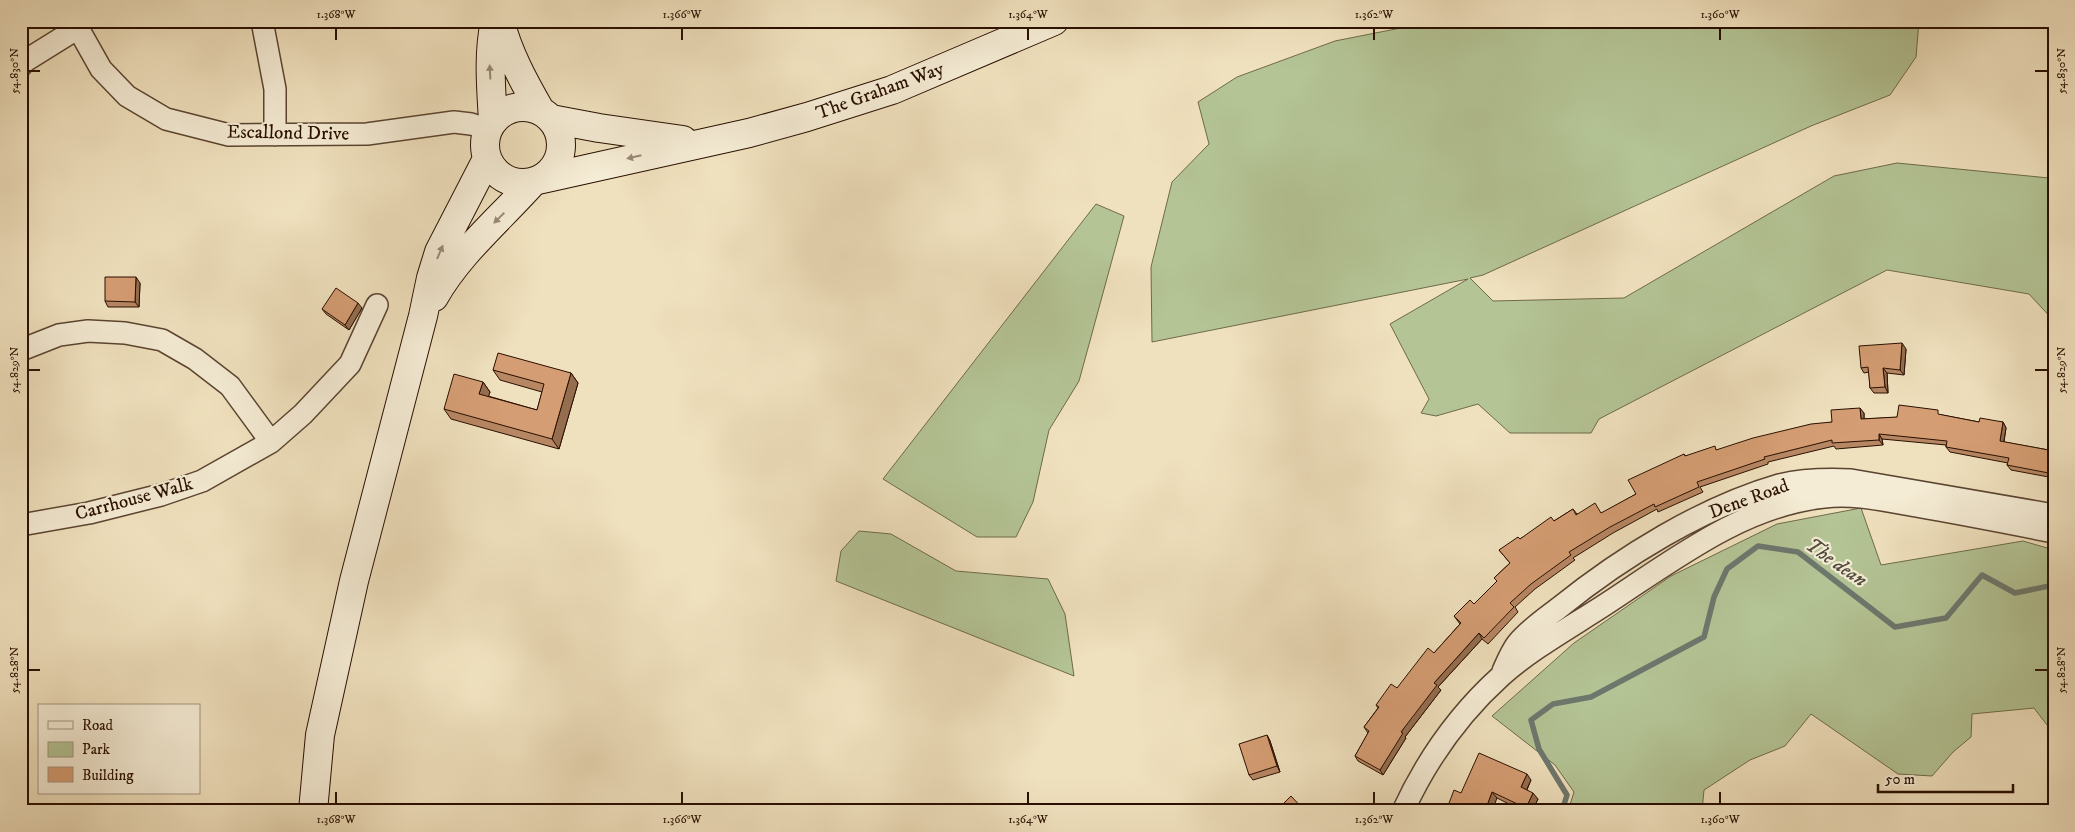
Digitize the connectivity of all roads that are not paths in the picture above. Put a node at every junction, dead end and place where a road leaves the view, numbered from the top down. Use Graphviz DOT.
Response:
graph roads {
  1 [pos="262,21"];
  2 [pos="495,21"];
  3 [pos="500,21"];
  4 [pos="1054,21"];
  5 [pos="76,24"];
  6 [pos="21,66"];
  7 [pos="545,114"];
  8 [pos="491,125"];
  9 [pos="276,135"];
  10 [pos="699,142"];
  11 [pos="487,159"];
  12 [pos="537,181"];
  13 [pos="377,305"];
  14 [pos="423,316"];
  15 [pos="21,350"];
  16 [pos="271,442"];
  17 [pos="2054,515"];
  18 [pos="21,525"];
  19 [pos="2054,532"];
  20 [pos="1501,676"];
  21 [pos="313,811"];
  22 [pos="1403,811"];
  1 -- 9 [label="street"];
  8 -- 2 [label="main road, one-way"];
  3 -- 7 [label="main road"];
  4 -- 10 [label="main road, The Graham Way"];
  5 -- 6 [label="street"];
  5 -- 9 [label="street, Escallond Drive"];
  7 -- 8 [label="main road"];
  7 -- 10 [label="main road, The Graham Way"];
  7 -- 12 [label="main road"];
  8 -- 9 [label="street, Escallond Drive"];
  8 -- 11 [label="main road"];
  10 -- 12 [label="main road, The Graham Way, one-way"];
  11 -- 12 [label="main road"];
  14 -- 11 [label="main road, one-way"];
  12 -- 14 [label="main road, one-way"];
  13 -- 16 [label="street, Carrhouse Walk"];
  14 -- 21 [label="main road"];
  15 -- 16 [label="street"];
  16 -- 18 [label="street, Carrhouse Walk"];
  17 -- 20 [label="street, Dene Road"];
  19 -- 20 [label="street, Dene Road"];
  20 -- 22 [label="street, Dene Road"];
}
